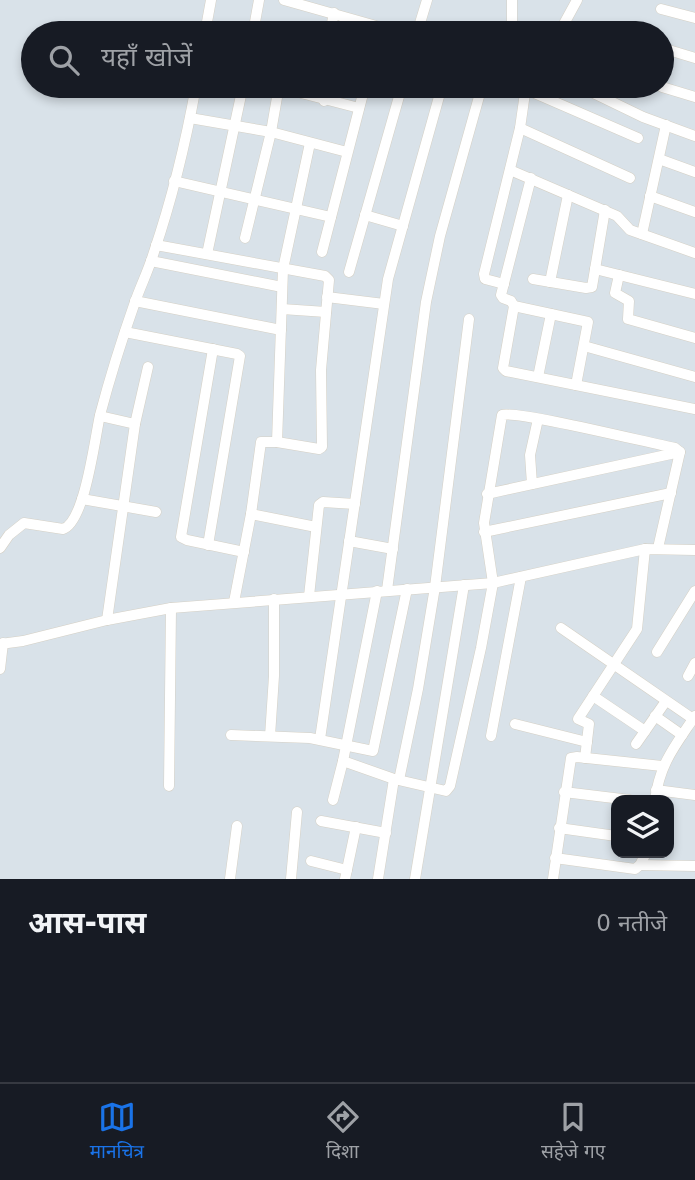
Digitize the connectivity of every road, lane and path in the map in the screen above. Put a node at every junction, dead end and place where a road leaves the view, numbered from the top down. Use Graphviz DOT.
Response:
graph roads {
  1 [pos="211,0"];
  2 [pos="259,0"];
  3 [pos="284,0"];
  4 [pos="427,0"];
  5 [pos="512,0"];
  6 [pos="577,0"];
  7 [pos="661,9"];
  8 [pos="334,13"];
  9 [pos="695,18"];
  10 [pos="207,21"];
  11 [pos="255,21"];
  12 [pos="332,21"];
  13 [pos="361,21"];
  14 [pos="421,21"];
  15 [pos="513,21"];
  16 [pos="566,21"];
  17 [pos="674,52"];
  18 [pos="695,58"];
  19 [pos="674,91"];
  20 [pos="695,97"];
  21 [pos="194,98"];
  22 [pos="241,98"];
  23 [pos="277,98"];
  24 [pos="315,98"];
  25 [pos="324,98"];
  26 [pos="362,98"];
  27 [pos="399,98"];
  28 [pos="439,98"];
  29 [pos="479,98"];
  30 [pos="524,98"];
  31 [pos="548,98"];
  32 [pos="604,98"];
  33 [pos="324,101"];
  34 [pos="359,108"];
  35 [pos="190,118"];
  36 [pos="235,125"];
  37 [pos="666,125"];
  38 [pos="520,128"];
  39 [pos="271,132"];
  40 [pos="695,136"];
  41 [pos="638,138"];
  42 [pos="310,143"];
  43 [pos="347,152"];
  44 [pos="659,159"];
  45 [pos="510,170"];
  46 [pos="695,172"];
  47 [pos="531,178"];
  48 [pos="631,178"];
  49 [pos="174,181"];
  50 [pos="221,192"];
  51 [pos="568,195"];
  52 [pos="650,196"];
  53 [pos="254,200"];
  54 [pos="295,209"];
  55 [pos="605,210"];
  56 [pos="695,212"];
  57 [pos="365,215"];
  58 [pos="331,217"];
  59 [pos="402,226"];
  60 [pos="642,234"];
  61 [pos="245,238"];
  62 [pos="156,245"];
  63 [pos="322,252"];
  64 [pos="695,253"];
  65 [pos="207,254"];
  66 [pos="151,261"];
  67 [pos="283,269"];
  68 [pos="595,269"];
  69 [pos="348,272"];
  70 [pos="619,275"];
  71 [pos="533,279"];
  72 [pos="550,282"];
  73 [pos="504,284"];
  74 [pos="282,287"];
  75 [pos="695,295"];
  76 [pos="327,297"];
  77 [pos="135,301"];
  78 [pos="384,304"];
  79 [pos="514,306"];
  80 [pos="282,309"];
  81 [pos="326,312"];
  82 [pos="551,314"];
  83 [pos="469,319"];
  84 [pos="281,330"];
  85 [pos="125,332"];
  86 [pos="695,338"];
  87 [pos="584,346"];
  88 [pos="213,349"];
  89 [pos="148,367"];
  90 [pos="538,377"];
  91 [pos="695,377"];
  92 [pos="576,385"];
  93 [pos="695,409"];
  94 [pos="100,416"];
  95 [pos="538,419"];
  96 [pos="135,424"];
  97 [pos="277,442"];
  98 [pos="680,452"];
  99 [pos="532,484"];
  100 [pos="488,494"];
  101 [pos="671,494"];
  102 [pos="82,499"];
  103 [pos="355,504"];
  104 [pos="124,508"];
  105 [pos="156,512"];
  106 [pos="251,514"];
  107 [pos="316,527"];
  108 [pos="484,532"];
  109 [pos="349,541"];
  110 [pos="208,545"];
  111 [pos="0,548"];
  112 [pos="658,548"];
  113 [pos="393,549"];
  114 [pos="645,549"];
  115 [pos="695,550"];
  116 [pos="244,552"];
  117 [pos="521,577"];
  118 [pos="493,583"];
  119 [pos="464,585"];
  120 [pos="435,587"];
  121 [pos="407,589"];
  122 [pos="382,591"];
  123 [pos="695,591"];
  124 [pos="341,594"];
  125 [pos="309,596"];
  126 [pos="274,599"];
  127 [pos="234,602"];
  128 [pos="171,608"];
  129 [pos="107,620"];
  130 [pos="561,628"];
  131 [pos="1,643"];
  132 [pos="657,652"];
  133 [pos="695,663"];
  134 [pos="614,665"];
  135 [pos="0,669"];
  136 [pos="688,676"];
  137 [pos="593,696"];
  138 [pos="666,701"];
  139 [pos="655,716"];
  140 [pos="694,718"];
  141 [pos="515,724"];
  142 [pos="645,731"];
  143 [pos="231,735"];
  144 [pos="682,735"];
  145 [pos="270,736"];
  146 [pos="491,736"];
  147 [pos="320,739"];
  148 [pos="587,742"];
  149 [pos="636,744"];
  150 [pos="345,746"];
  151 [pos="585,758"];
  152 [pos="342,761"];
  153 [pos="662,766"];
  154 [pos="397,780"];
  155 [pos="169,786"];
  156 [pos="429,788"];
  157 [pos="564,792"];
  158 [pos="656,795"];
  159 [pos="674,795"];
  160 [pos="695,795"];
  161 [pos="611,798"];
  162 [pos="333,800"];
  163 [pos="297,812"];
  164 [pos="321,821"];
  165 [pos="237,826"];
  166 [pos="356,827"];
  167 [pos="559,828"];
  168 [pos="386,832"];
  169 [pos="611,835"];
  170 [pos="555,858"];
  171 [pos="644,858"];
  172 [pos="311,861"];
  173 [pos="640,865"];
  174 [pos="695,866"];
  175 [pos="346,874"];
  176 [pos="230,879"];
  177 [pos="291,879"];
  178 [pos="378,879"];
  179 [pos="415,879"];
  180 [pos="553,879"];
  1 -- 10 [label="street"];
  2 -- 11 [label="street"];
  3 -- 8 [label="street"];
  4 -- 14 [label="street"];
  5 -- 15 [label="street"];
  6 -- 16 [label="street"];
  7 -- 9 [label="street"];
  8 -- 12 [label="street"];
  8 -- 13 [label="street"];
  17 -- 18 [label="street"];
  19 -- 20 [label="street"];
  21 -- 35 [label="street"];
  22 -- 36 [label="street"];
  23 -- 39 [label="street"];
  24 -- 33 [label="street"];
  25 -- 33 [label="street"];
  26 -- 34 [label="street"];
  27 -- 57 [label="street"];
  28 -- 59 [label="street"];
  29 -- 113 [label="street"];
  30 -- 38 [label="street"];
  31 -- 41 [label="street"];
  32 -- 37 [label="street"];
  33 -- 34 [label="street"];
  34 -- 43 [label="street"];
  35 -- 36 [label="street"];
  35 -- 49 [label="street"];
  36 -- 39 [label="street"];
  36 -- 50 [label="street"];
  37 -- 40 [label="street"];
  37 -- 44 [label="street"];
  38 -- 45 [label="street"];
  38 -- 48 [label="street"];
  39 -- 42 [label="street"];
  39 -- 53 [label="street"];
  42 -- 43 [label="street"];
  42 -- 54 [label="street"];
  43 -- 58 [label="street"];
  44 -- 46 [label="street"];
  44 -- 52 [label="street"];
  45 -- 47 [label="street"];
  45 -- 73 [label="street"];
  47 -- 51 [label="street"];
  47 -- 73 [label="street"];
  49 -- 50 [label="street"];
  49 -- 62 [label="street"];
  50 -- 53 [label="street"];
  50 -- 65 [label="street"];
  51 -- 55 [label="street"];
  51 -- 72 [label="street"];
  52 -- 56 [label="street"];
  52 -- 60 [label="street"];
  53 -- 54 [label="street"];
  53 -- 61 [label="street"];
  54 -- 58 [label="street"];
  54 -- 67 [label="street"];
  55 -- 60 [label="street"];
  55 -- 68 [label="street"];
  57 -- 59 [label="street"];
  57 -- 69 [label="street"];
  58 -- 63 [label="street"];
  59 -- 78 [label="street"];
  60 -- 64 [label="street"];
  62 -- 65 [label="street"];
  62 -- 66 [label="street"];
  65 -- 67 [label="street"];
  66 -- 74 [label="street"];
  66 -- 77 [label="street"];
  67 -- 74 [label="street"];
  67 -- 76 [label="street"];
  68 -- 70 [label="street"];
  68 -- 72 [label="street"];
  70 -- 75 [label="street"];
  70 -- 86 [label="street"];
  71 -- 72 [label="street"];
  73 -- 79 [label="street"];
  74 -- 80 [label="street"];
  76 -- 78 [label="street"];
  76 -- 81 [label="street"];
  77 -- 84 [label="street"];
  77 -- 85 [label="street"];
  78 -- 103 [label="street"];
  79 -- 82 [label="street"];
  79 -- 90 [label="street"];
  80 -- 81 [label="street"];
  80 -- 84 [label="street"];
  81 -- 97 [label="street"];
  82 -- 87 [label="street"];
  82 -- 90 [label="street"];
  83 -- 120 [label="street"];
  84 -- 97 [label="street"];
  85 -- 88 [label="street"];
  85 -- 94 [label="street"];
  87 -- 91 [label="street"];
  87 -- 92 [label="street"];
  88 -- 110 [label="street"];
  88 -- 110 [label="street"];
  89 -- 96 [label="street"];
  90 -- 92 [label="street"];
  92 -- 93 [label="street"];
  94 -- 96 [label="street"];
  94 -- 102 [label="street"];
  95 -- 98 [label="street"];
  95 -- 99 [label="street"];
  95 -- 100 [label="street"];
  96 -- 104 [label="street"];
  97 -- 106 [label="street"];
  98 -- 99 [label="street"];
  98 -- 101 [label="street"];
  99 -- 100 [label="street"];
  100 -- 108 [label="street"];
  101 -- 108 [label="street"];
  101 -- 112 [label="street"];
  102 -- 104 [label="street"];
  102 -- 111 [label="street"];
  103 -- 107 [label="street"];
  103 -- 109 [label="street"];
  104 -- 105 [label="street"];
  104 -- 129 [label="street"];
  106 -- 107 [label="street"];
  106 -- 116 [label="street"];
  107 -- 125 [label="street"];
  108 -- 118 [label="street"];
  109 -- 113 [label="street"];
  109 -- 124 [label="street"];
  110 -- 116 [label="street"];
  112 -- 114 [label="street"];
  112 -- 115 [label="street"];
  113 -- 122 [label="street"];
  114 -- 117 [label="street"];
  114 -- 134 [label="street"];
  116 -- 127 [label="street"];
  117 -- 118 [label="street"];
  117 -- 146 [label="street"];
  118 -- 119 [label="street"];
  118 -- 156 [label="street"];
  119 -- 120 [label="street"];
  119 -- 156 [label="street"];
  120 -- 121 [label="street"];
  120 -- 154 [label="street"];
  121 -- 122 [label="street"];
  121 -- 150 [label="street"];
  122 -- 124 [label="street"];
  122 -- 150 [label="street"];
  123 -- 132 [label="street"];
  124 -- 125 [label="street"];
  124 -- 147 [label="street"];
  125 -- 126 [label="street"];
  126 -- 127 [label="street"];
  126 -- 145 [label="street"];
  127 -- 128 [label="street"];
  128 -- 129 [label="street"];
  128 -- 155 [label="street"];
  129 -- 131 [label="street"];
  130 -- 134 [label="street"];
  131 -- 135 [label="street"];
  133 -- 136 [label="street"];
  134 -- 137 [label="street"];
  134 -- 138 [label="street"];
  137 -- 142 [label="street"];
  137 -- 148 [label="street"];
  138 -- 139 [label="street"];
  138 -- 140 [label="street"];
  139 -- 142 [label="street"];
  139 -- 144 [label="street"];
  140 -- 144 [label="street"];
  141 -- 148 [label="street"];
  142 -- 149 [label="street"];
  143 -- 145 [label="street"];
  144 -- 153 [label="street"];
  145 -- 147 [label="street"];
  147 -- 150 [label="street"];
  148 -- 151 [label="street"];
  150 -- 152 [label="street"];
  151 -- 153 [label="street"];
  151 -- 157 [label="street"];
  152 -- 154 [label="street"];
  152 -- 162 [label="street"];
  153 -- 158 [label="street"];
  154 -- 156 [label="street"];
  154 -- 168 [label="street"];
  156 -- 179 [label="street"];
  157 -- 161 [label="street"];
  157 -- 167 [label="street"];
  159 -- 160 [label="street"];
  163 -- 177 [label="street"];
  164 -- 166 [label="street"];
  165 -- 176 [label="street"];
  166 -- 168 [label="street"];
  166 -- 175 [label="street"];
  167 -- 169 [label="street"];
  167 -- 170 [label="street"];
  168 -- 178 [label="street"];
  170 -- 173 [label="street"];
  170 -- 180 [label="street"];
  171 -- 173 [label="street"];
  172 -- 175 [label="street"];
  173 -- 174 [label="street"];
}
